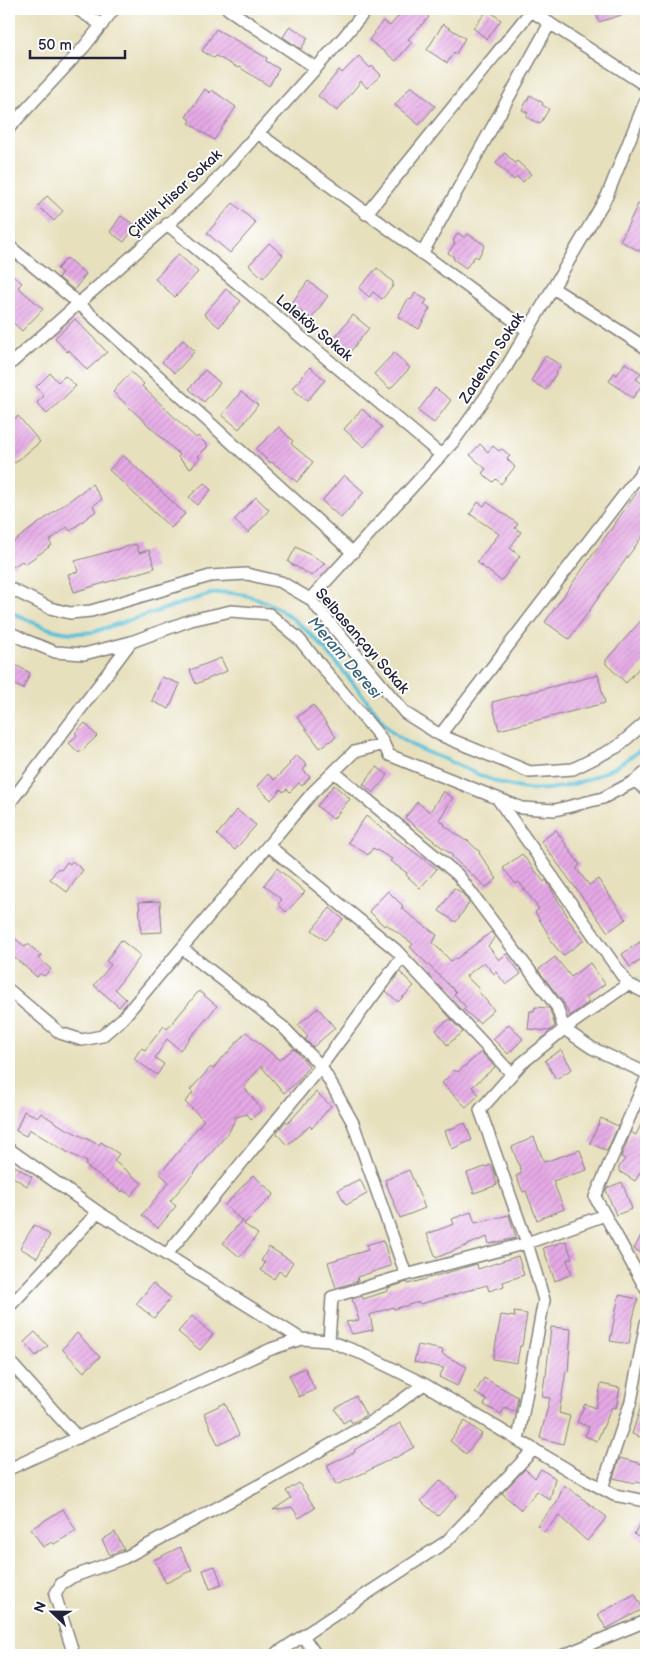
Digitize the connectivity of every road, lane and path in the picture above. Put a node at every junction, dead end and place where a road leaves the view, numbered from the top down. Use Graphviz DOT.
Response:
graph roads {
  1 [pos="77,9"];
  2 [pos="114,9"];
  3 [pos="228,9"];
  4 [pos="367,9"];
  5 [pos="530,10"];
  6 [pos="550,23"];
  7 [pos="102,25"];
  8 [pos="316,68"];
  9 [pos="646,86"];
  10 [pos="646,99"];
  11 [pos="9,128"];
  12 [pos="258,133"];
  13 [pos="366,214"];
  14 [pos="167,224"];
  15 [pos="9,246"];
  16 [pos="422,254"];
  17 [pos="553,288"];
  18 [pos="78,304"];
  19 [pos="528,332"];
  20 [pos="646,348"];
  21 [pos="9,365"];
  22 [pos="441,455"];
  23 [pos="646,466"];
  24 [pos="353,553"];
  25 [pos="9,588"];
  26 [pos="310,599"];
  27 [pos="9,632"];
  28 [pos="131,642"];
  29 [pos="646,722"];
  30 [pos="440,735"];
  31 [pos="384,744"];
  32 [pos="334,772"];
  33 [pos="646,772"];
  34 [pos="635,781"];
  35 [pos="646,790"];
  36 [pos="496,797"];
  37 [pos="9,804"];
  38 [pos="269,846"];
  39 [pos="183,949"];
  40 [pos="402,957"];
  41 [pos="628,984"];
  42 [pos="9,990"];
  43 [pos="646,993"];
  44 [pos="564,1029"];
  45 [pos="320,1066"];
  46 [pos="646,1073"];
  47 [pos="512,1074"];
  48 [pos="646,1079"];
  49 [pos="9,1149"];
  50 [pos="98,1212"];
  51 [pos="605,1215"];
  52 [pos="527,1243"];
  53 [pos="167,1254"];
  54 [pos="406,1275"];
  55 [pos="646,1289"];
  56 [pos="9,1307"];
  57 [pos="646,1323"];
  58 [pos="301,1339"];
  59 [pos="329,1341"];
  60 [pos="9,1361"];
  61 [pos="424,1384"];
  62 [pos="78,1438"];
  63 [pos="518,1440"];
  64 [pos="534,1449"];
  65 [pos="9,1469"];
  66 [pos="602,1488"];
  67 [pos="646,1501"];
  68 [pos="646,1621"];
  69 [pos="303,1636"];
  70 [pos="74,1655"];
  71 [pos="274,1655"];
  72 [pos="316,1655"];
  73 [pos="564,1655"];
  1 -- 7 [label="street"];
  2 -- 7 [label="street"];
  3 -- 8 [label="street"];
  4 -- 8 [label="street, Çiftlik Hisar Sokak"];
  5 -- 6 [label="street"];
  5 -- 13 [label="street"];
  6 -- 9 [label="street"];
  6 -- 16 [label="street"];
  7 -- 11 [label="street"];
  8 -- 12 [label="street, Çiftlik Hisar Sokak"];
  10 -- 17 [label="street, Zadehan Sokak"];
  12 -- 13 [label="street"];
  12 -- 14 [label="street, Çiftlik Hisar Sokak"];
  13 -- 16 [label="street"];
  14 -- 18 [label="street, Çiftlik Hisar Sokak"];
  14 -- 22 [label="street, Laleköy Sokak"];
  15 -- 18 [label="street"];
  16 -- 19 [label="street"];
  17 -- 19 [label="street, Zadehan Sokak"];
  17 -- 20 [label="street"];
  18 -- 21 [label="street, Çiftlik Hisar Sokak"];
  18 -- 24 [label="street"];
  19 -- 22 [label="street, Zadehan Sokak"];
  22 -- 24 [label="street, Zadehan Sokak"];
  23 -- 30 [label="street"];
  24 -- 26 [label="street, Zadehan Sokak"];
  25 -- 26 [label="street, Selbasançayı Sokak"];
  26 -- 30 [label="street, Selbasançayı Sokak"];
  27 -- 28 [label="street"];
  28 -- 31 [label="street"];
  28 -- 37 [label="street"];
  29 -- 30 [label="street, Selbasançayı Sokak"];
  31 -- 32 [label="street"];
  31 -- 36 [label="street"];
  32 -- 38 [label="street"];
  32 -- 44 [label="street"];
  33 -- 34 [label="street"];
  34 -- 35 [label="street"];
  34 -- 36 [label="street"];
  36 -- 41 [label="street"];
  38 -- 39 [label="street"];
  38 -- 40 [label="street"];
  39 -- 42 [label="street"];
  39 -- 45 [label="street"];
  40 -- 45 [label="street"];
  40 -- 47 [label="street"];
  41 -- 43 [label="street"];
  41 -- 44 [label="street"];
  44 -- 46 [label="street"];
  44 -- 47 [label="street"];
  45 -- 53 [label="street"];
  45 -- 54 [label="street"];
  47 -- 52 [label="street"];
  48 -- 51 [label="street"];
  49 -- 50 [label="street"];
  50 -- 53 [label="street"];
  50 -- 56 [label="street"];
  51 -- 52 [label="street"];
  51 -- 55 [label="street"];
  52 -- 54 [label="street"];
  52 -- 63 [label="street"];
  53 -- 58 [label="street"];
  54 -- 59 [label="street"];
  57 -- 66 [label="street"];
  58 -- 59 [label="street"];
  58 -- 62 [label="street"];
  59 -- 61 [label="street"];
  60 -- 62 [label="street"];
  61 -- 63 [label="street"];
  61 -- 70 [label="street"];
  62 -- 65 [label="street"];
  63 -- 64 [label="street"];
  64 -- 66 [label="street"];
  64 -- 69 [label="street"];
  66 -- 67 [label="street"];
  68 -- 73 [label="street"];
  69 -- 71 [label="street"];
  69 -- 72 [label="street"];
}
